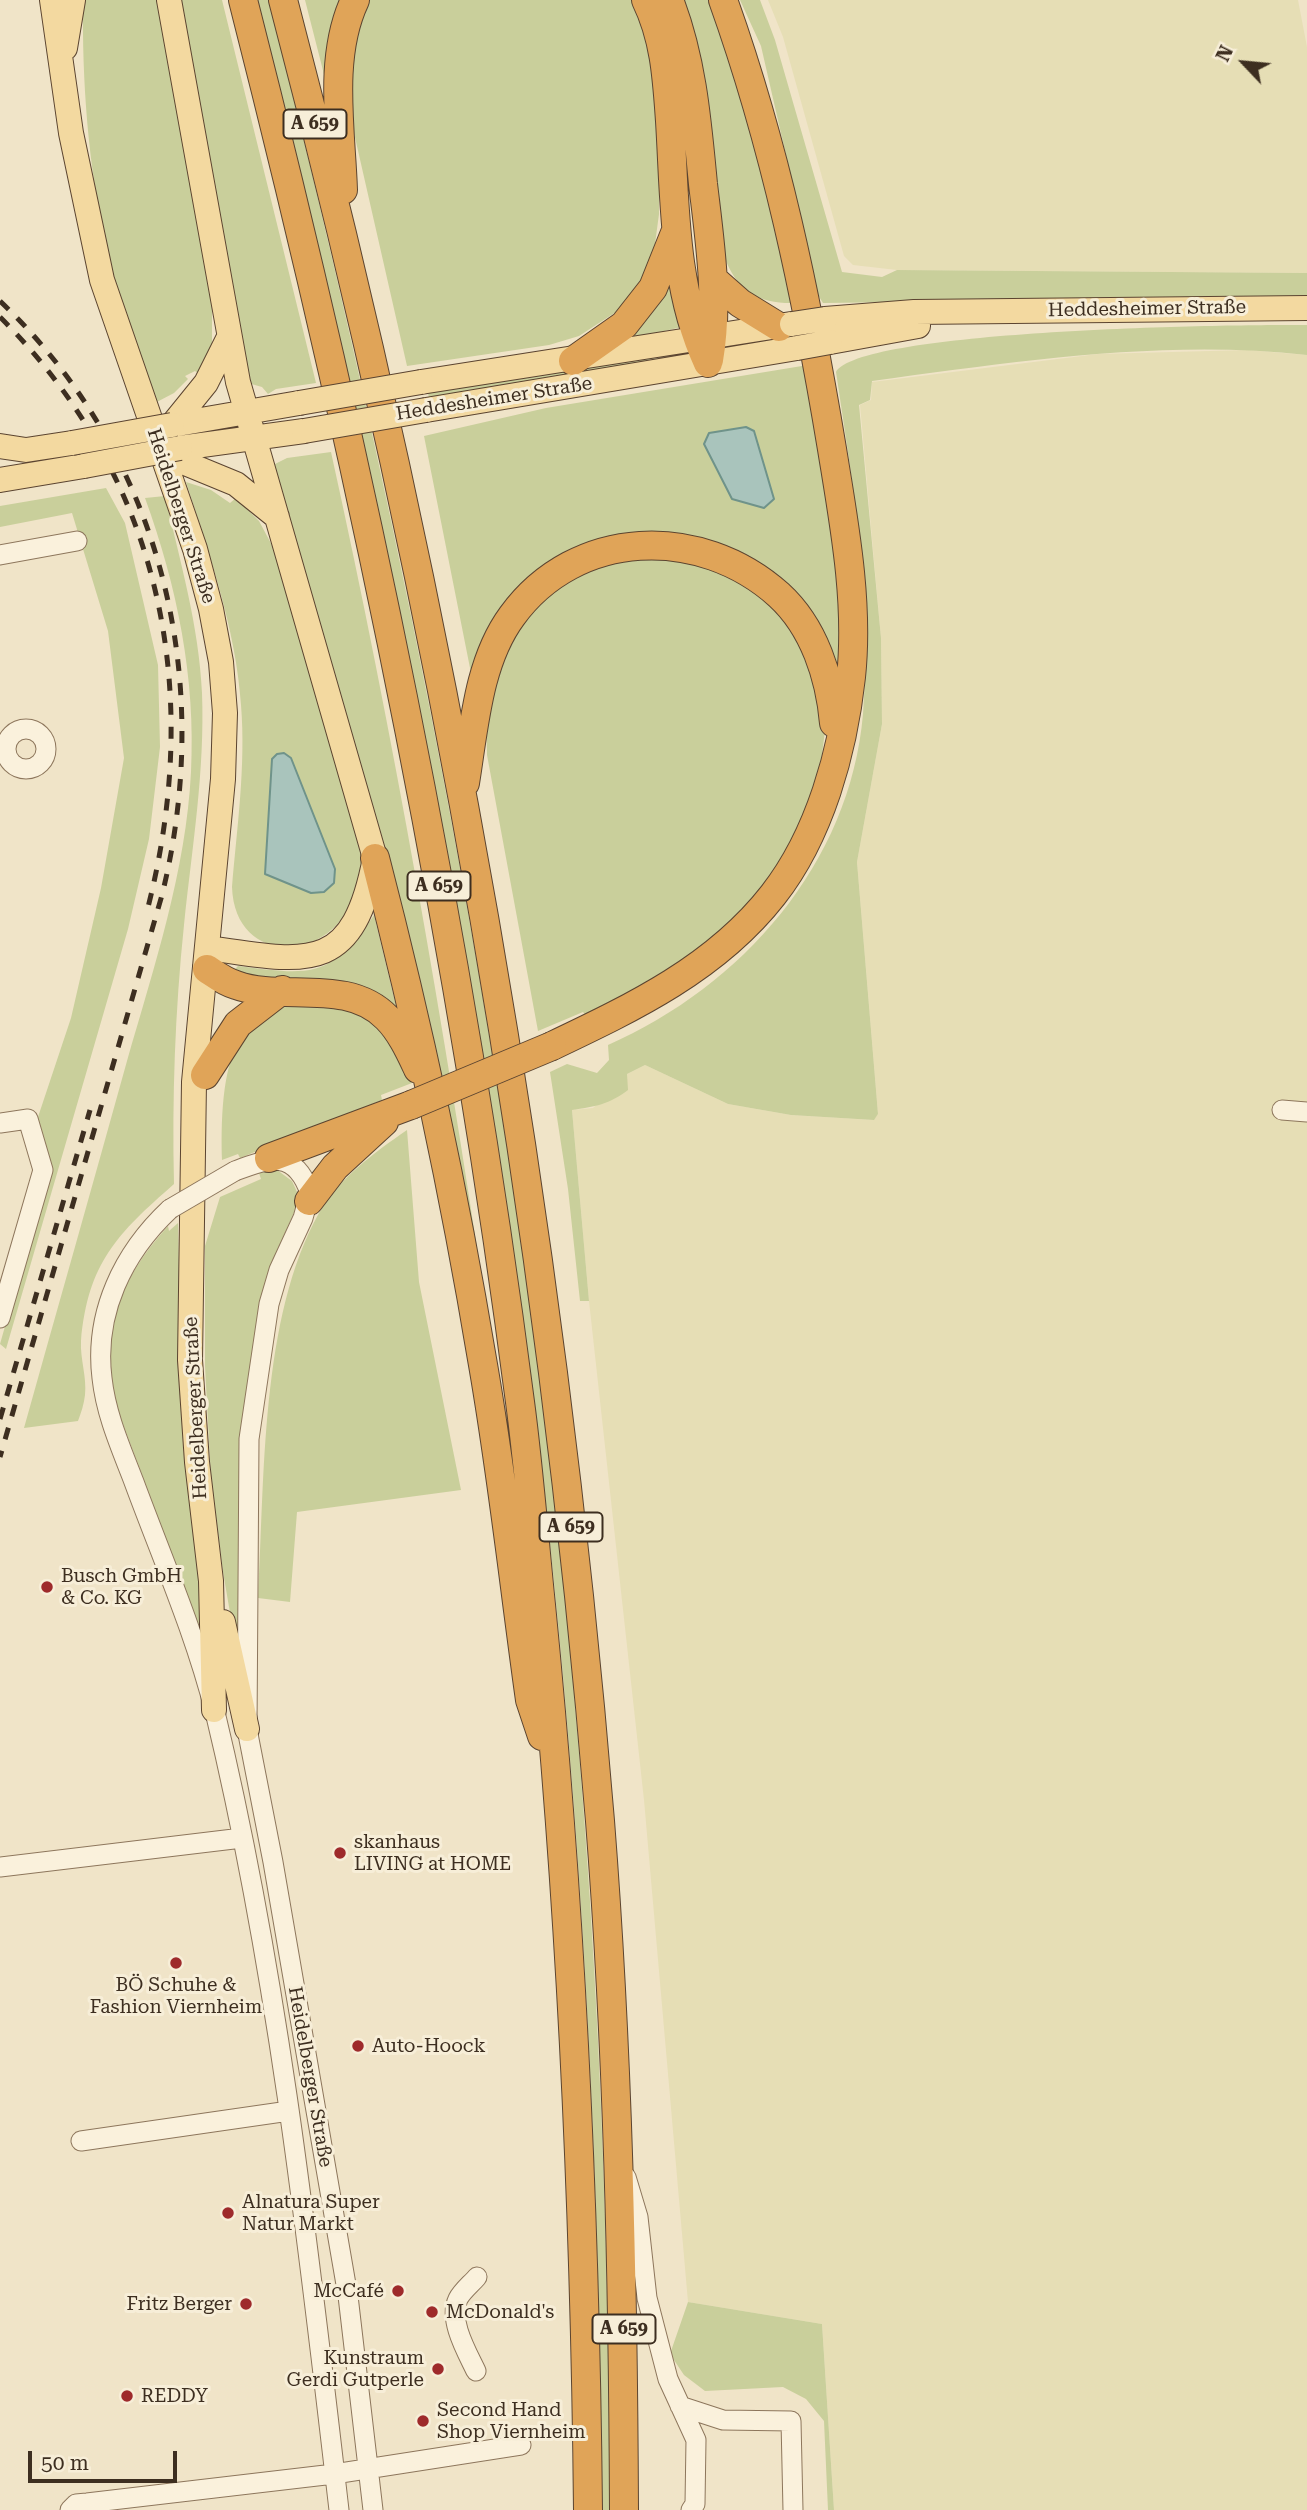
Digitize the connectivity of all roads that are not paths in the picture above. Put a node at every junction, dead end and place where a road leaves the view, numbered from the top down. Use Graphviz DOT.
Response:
graph roads {
  1 [pos="52,0"];
  2 [pos="72,0"];
  3 [pos="169,0"];
  4 [pos="243,0"];
  5 [pos="283,0"];
  6 [pos="355,0"];
  7 [pos="646,0"];
  8 [pos="669,0"];
  9 [pos="723,0"];
  10 [pos="61,73"];
  11 [pos="676,230"];
  12 [pos="345,249"];
  13 [pos="714,280"];
  14 [pos="1307,308"];
  15 [pos="789,333"];
  16 [pos="229,337"];
  17 [pos="706,347"];
  18 [pos="573,361"];
  19 [pos="247,411"];
  20 [pos="254,437"];
  21 [pos="179,445"];
  22 [pos="0,446"];
  23 [pos="0,480"];
  24 [pos="276,517"];
  25 [pos="77,541"];
  26 [pos="0,555"];
  27 [pos="837,752"];
  28 [pos="462,800"];
  29 [pos="375,858"];
  30 [pos="208,958"];
  31 [pos="282,990"];
  32 [pos="205,1075"];
  33 [pos="414,1106"];
  34 [pos="1282,1110"];
  35 [pos="1307,1112"];
  36 [pos="0,1123"];
  37 [pos="270,1158"];
  38 [pos="309,1201"];
  39 [pos="191,1234"];
  40 [pos="0,1318"];
  41 [pos="211,1581"];
  42 [pos="214,1710"];
  43 [pos="247,1729"];
  44 [pos="559,1785"];
  45 [pos="242,1838"];
  46 [pos="0,1867"];
  47 [pos="289,2111"];
  48 [pos="81,2141"];
  49 [pos="618,2148"];
  50 [pos="477,2277"];
  51 [pos="476,2371"];
  52 [pos="680,2406"];
  53 [pos="522,2445"];
  54 [pos="369,2469"];
  55 [pos="334,2474"];
  56 [pos="70,2510"];
  57 [pos="338,2510"];
  58 [pos="373,2510"];
  59 [pos="588,2510"];
  60 [pos="624,2510"];
  61 [pos="691,2510"];
  62 [pos="793,2510"];
  1 -- 10 [label="main road, Heidelberger Straße"];
  2 -- 10 [label="main road, Heidelberger Straße"];
  3 -- 16 [label="main road"];
  4 -- 44 [label="highway, A 659"];
  5 -- 12 [label="highway, A 659"];
  6 -- 12 [label="highway"];
  7 -- 11 [label="highway"];
  8 -- 13 [label="highway"];
  9 -- 27 [label="highway"];
  10 -- 30 [label="main road, Heidelberger Straße"];
  11 -- 17 [label="highway"];
  11 -- 18 [label="highway"];
  12 -- 28 [label="highway, A 659"];
  13 -- 15 [label="highway"];
  13 -- 17 [label="highway"];
  14 -- 15 [label="main road, Heddesheimer Straße, bridge"];
  15 -- 17 [label="main road, Heddesheimer Straße"];
  16 -- 19 [label="main road"];
  16 -- 21 [label="main road"];
  17 -- 18 [label="main road, Heddesheimer Straße"];
  17 -- 20 [label="main road, Heddesheimer Straße, bridge"];
  18 -- 19 [label="main road, Heddesheimer Straße, bridge"];
  19 -- 20 [label="main road"];
  19 -- 21 [label="main road, Heddesheimer Straße"];
  20 -- 21 [label="main road, Heddesheimer Straße"];
  20 -- 24 [label="main road"];
  21 -- 22 [label="main road, Heddesheimer Straße, bridge"];
  21 -- 23 [label="main road, bridge"];
  21 -- 24 [label="main road"];
  24 -- 29 [label="main road"];
  25 -- 26 [label="street"];
  27 -- 28 [label="highway"];
  27 -- 33 [label="highway, bridge"];
  28 -- 49 [label="highway, A 659"];
  29 -- 30 [label="main road"];
  29 -- 33 [label="highway"];
  30 -- 31 [label="highway"];
  30 -- 32 [label="main road, Heidelberger Straße"];
  30 -- 39 [label="main road, Heidelberger Straße"];
  31 -- 32 [label="highway"];
  31 -- 33 [label="highway"];
  32 -- 39 [label="main road, Heidelberger Straße"];
  33 -- 37 [label="highway"];
  33 -- 38 [label="highway"];
  33 -- 44 [label="highway"];
  34 -- 35 [label="street"];
  36 -- 40 [label="street"];
  37 -- 38 [label="street"];
  37 -- 42 [label="street, Heidelberger Straße, bridge"];
  38 -- 43 [label="street, Heidelberger Straße"];
  39 -- 41 [label="main road, Heidelberger Straße"];
  41 -- 42 [label="main road"];
  41 -- 43 [label="main road"];
  42 -- 45 [label="street, Heidelberger Straße"];
  43 -- 54 [label="street, Heidelberger Straße"];
  44 -- 59 [label="highway, A 659"];
  45 -- 46 [label="street"];
  45 -- 47 [label="street, Heidelberger Straße"];
  47 -- 48 [label="street"];
  47 -- 55 [label="street, Heidelberger Straße"];
  49 -- 52 [label="street"];
  49 -- 60 [label="highway, A 659"];
  50 -- 51 [label="street"];
  52 -- 61 [label="street"];
  52 -- 62 [label="street"];
  53 -- 54 [label="street"];
  54 -- 55 [label="street"];
  54 -- 58 [label="street, Heidelberger Straße"];
  55 -- 56 [label="street"];
  55 -- 57 [label="street, Heidelberger Straße"];
}
